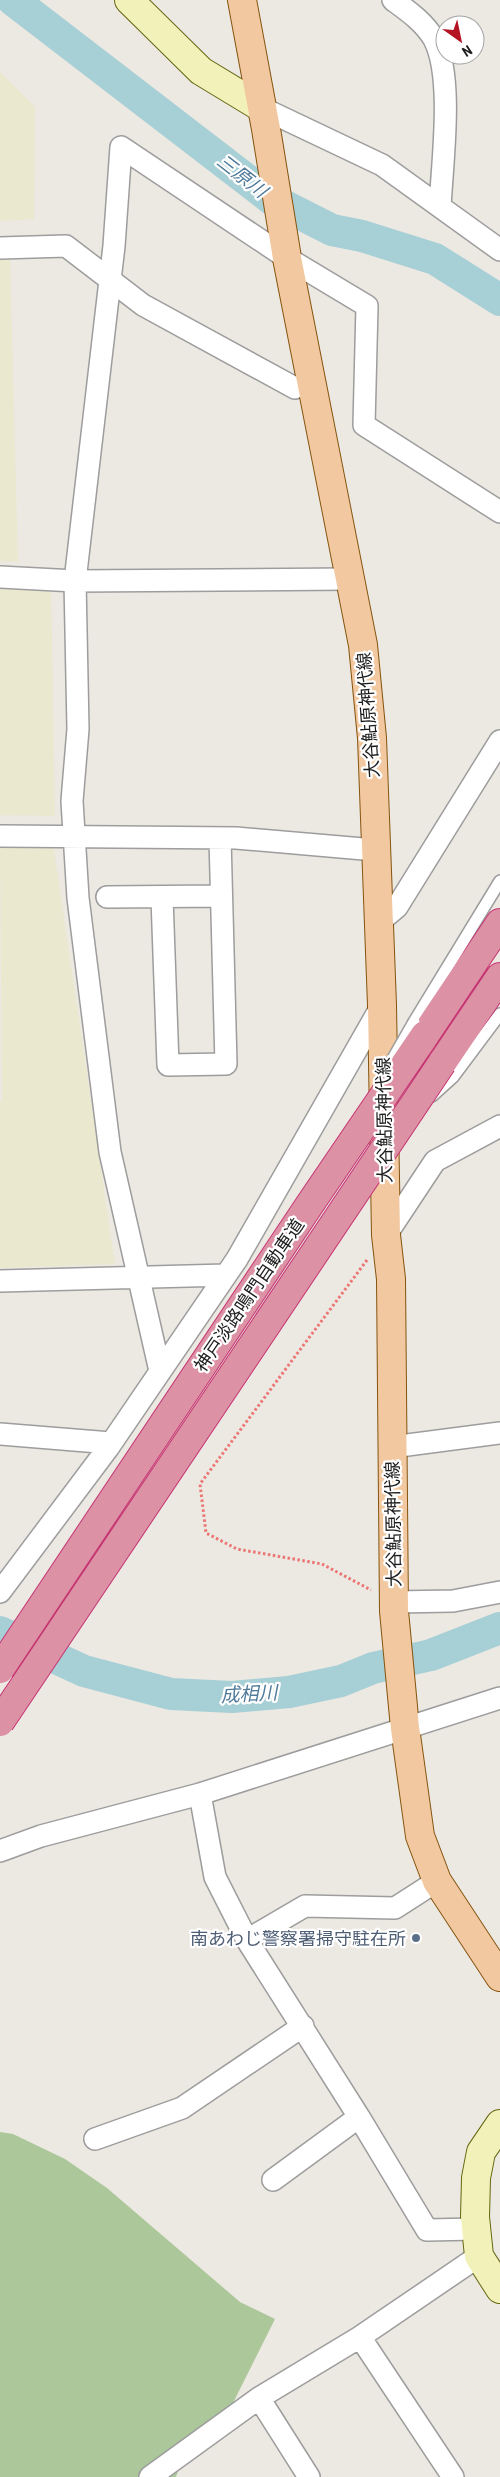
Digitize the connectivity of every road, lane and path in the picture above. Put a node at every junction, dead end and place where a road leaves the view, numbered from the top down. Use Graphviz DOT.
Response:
graph roads {
  1 [pos="129,0"];
  2 [pos="242,0"];
  3 [pos="393,0"];
  4 [pos="264,119"];
  5 [pos="440,206"];
  6 [pos="0,248"];
  7 [pos="500,250"];
  8 [pos="287,252"];
  9 [pos="110,279"];
  10 [pos="295,388"];
  11 [pos="500,512"];
  12 [pos="0,577"];
  13 [pos="351,579"];
  14 [pos="75,581"];
  15 [pos="500,741"];
  16 [pos="0,836"];
  17 [pos="74,837"];
  18 [pos="220,838"];
  19 [pos="375,850"];
  20 [pos="500,880"];
  21 [pos="221,896"];
  22 [pos="107,897"];
  23 [pos="162,898"];
  24 [pos="378,923"];
  25 [pos="500,923"];
  26 [pos="500,977"];
  27 [pos="382,1005"];
  28 [pos="500,1014"];
  29 [pos="420,1029"];
  30 [pos="448,1070"];
  31 [pos="500,1126"];
  32 [pos="386,1235"];
  33 [pos="226,1275"];
  34 [pos="139,1278"];
  35 [pos="0,1281"];
  36 [pos="160,1371"];
  37 [pos="500,1433"];
  38 [pos="0,1434"];
  39 [pos="111,1443"];
  40 [pos="392,1447"];
  41 [pos="4,1586"];
  42 [pos="500,1592"];
  43 [pos="394,1606"];
  44 [pos="0,1669"];
  45 [pos="500,1698"];
  46 [pos="405,1720"];
  47 [pos="0,1722"];
  48 [pos="200,1794"];
  49 [pos="0,1851"];
  50 [pos="437,1881"];
  51 [pos="247,1940"];
  52 [pos="500,1977"];
  53 [pos="303,2026"];
  54 [pos="359,2117"];
  55 [pos="500,2124"];
  56 [pos="94,2139"];
  57 [pos="273,2180"];
  58 [pos="476,2229"];
  59 [pos="479,2256"];
  60 [pos="500,2289"];
  61 [pos="360,2336"];
  62 [pos="259,2398"];
  63 [pos="150,2477"];
  64 [pos="309,2477"];
  65 [pos="453,2477"];
  1 -- 4 [label="main road"];
  2 -- 4 [label="main road"];
  3 -- 5 [label="street"];
  4 -- 5 [label="street"];
  4 -- 8 [label="main road, 大谷鮎原神代線"];
  5 -- 7 [label="street"];
  6 -- 9 [label="street"];
  8 -- 9 [label="street"];
  8 -- 11 [label="street"];
  8 -- 13 [label="main road, 大谷鮎原神代線"];
  9 -- 10 [label="street"];
  9 -- 14 [label="street"];
  12 -- 14 [label="street"];
  13 -- 14 [label="street"];
  13 -- 19 [label="main road, 大谷鮎原神代線"];
  14 -- 17 [label="street"];
  15 -- 24 [label="street"];
  16 -- 17 [label="street"];
  17 -- 18 [label="street"];
  17 -- 34 [label="street"];
  18 -- 19 [label="street"];
  18 -- 21 [label="street"];
  19 -- 24 [label="main road, 大谷鮎原神代線"];
  20 -- 29 [label="lane"];
  21 -- 23 [label="street"];
  21 -- 23 [label="street"];
  22 -- 23 [label="street"];
  24 -- 27 [label="main road, 大谷鮎原神代線"];
  25 -- 29 [label="highway, 神戸淡路鳴門自動車道"];
  26 -- 30 [label="highway, 神戸淡路鳴門自動車道"];
  27 -- 32 [label="main road, 大谷鮎原神代線"];
  27 -- 33 [label="street"];
  28 -- 30 [label="lane"];
  29 -- 44 [label="highway, 神戸淡路鳴門自動車道, bridge"];
  30 -- 47 [label="highway, 神戸淡路鳴門自動車道, bridge"];
  31 -- 32 [label="street"];
  32 -- 40 [label="main road, 大谷鮎原神代線"];
  32 -- 43 [label="path"];
  33 -- 34 [label="street"];
  33 -- 36 [label="street"];
  34 -- 35 [label="street"];
  34 -- 36 [label="street"];
  36 -- 39 [label="street"];
  37 -- 40 [label="street"];
  38 -- 39 [label="street"];
  39 -- 41 [label="street"];
  40 -- 43 [label="main road, 大谷鮎原神代線"];
  42 -- 43 [label="street"];
  43 -- 46 [label="main road, 大谷鮎原神代線"];
  45 -- 46 [label="street"];
  46 -- 48 [label="street"];
  46 -- 50 [label="main road, 大谷鮎原神代線"];
  48 -- 49 [label="street"];
  48 -- 51 [label="street"];
  50 -- 51 [label="street"];
  50 -- 52 [label="main road, 大谷鮎原神代線"];
  51 -- 53 [label="street"];
  53 -- 54 [label="street"];
  53 -- 56 [label="street"];
  54 -- 57 [label="street"];
  54 -- 58 [label="street"];
  55 -- 58 [label="main road"];
  58 -- 59 [label="main road"];
  59 -- 60 [label="main road"];
  59 -- 61 [label="street"];
  61 -- 62 [label="street"];
  61 -- 65 [label="street"];
  62 -- 63 [label="street"];
  62 -- 64 [label="street"];
}
